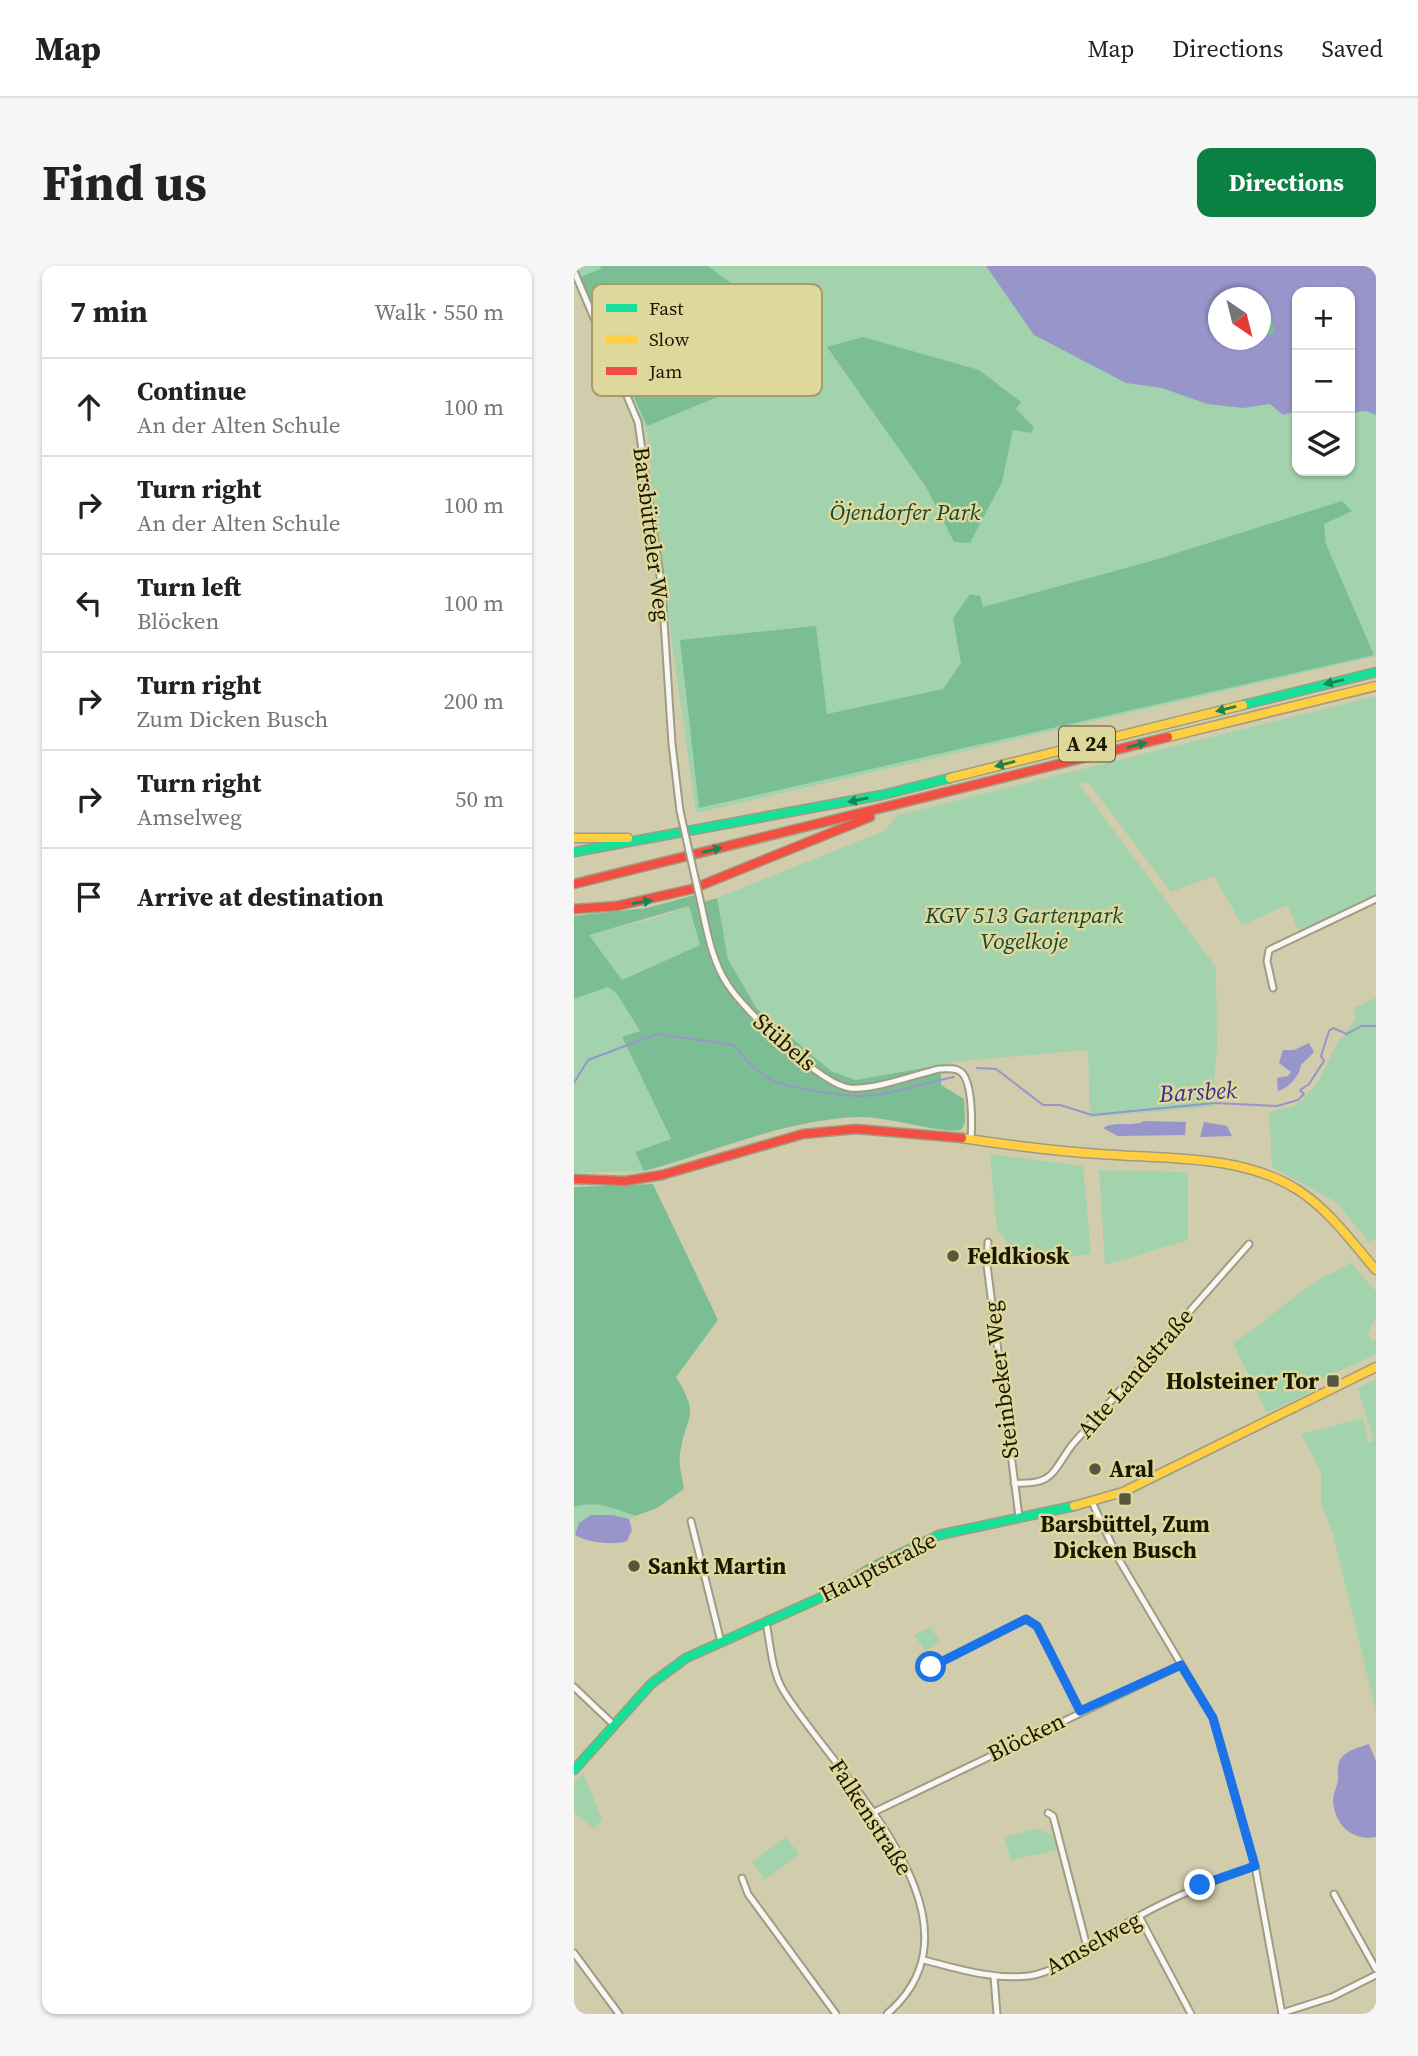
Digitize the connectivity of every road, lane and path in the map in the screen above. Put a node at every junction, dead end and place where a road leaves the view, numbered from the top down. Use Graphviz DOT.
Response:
graph roads {
  1 [pos="574,271"];
  2 [pos="592,313"];
  3 [pos="627,396"];
  4 [pos="1376,673"];
  5 [pos="1376,686"];
  6 [pos="930,796"];
  7 [pos="680,811"];
  8 [pos="665,837"];
  9 [pos="574,838"];
  10 [pos="574,852"];
  11 [pos="574,884"];
  12 [pos="1376,899"];
  13 [pos="574,909"];
  14 [pos="1273,988"];
  15 [pos="971,1139"];
  16 [pos="574,1179"];
  17 [pos="988,1242"];
  18 [pos="1249,1244"];
  19 [pos="1376,1270"];
  20 [pos="1376,1367"];
  21 [pos="1014,1483"];
  22 [pos="1092,1502"];
  23 [pos="1019,1517"];
  24 [pos="691,1521"];
  25 [pos="766,1622"];
  26 [pos="720,1642"];
  27 [pos="1181,1665"];
  28 [pos="931,1667"];
  29 [pos="574,1687"];
  30 [pos="1080,1711"];
  31 [pos="614,1724"];
  32 [pos="574,1770"];
  33 [pos="872,1813"];
  34 [pos="1048,1813"];
  35 [pos="1255,1866"];
  36 [pos="742,1878"];
  37 [pos="1334,1894"];
  38 [pos="1139,1916"];
  39 [pos="1087,1947"];
  40 [pos="574,1953"];
  41 [pos="924,1960"];
  42 [pos="1376,1969"];
  43 [pos="1376,1975"];
  44 [pos="994,1977"];
  45 [pos="619,2014"];
  46 [pos="836,2014"];
  47 [pos="887,2014"];
  48 [pos="997,2014"];
  49 [pos="1191,2014"];
  50 [pos="1282,2014"];
  1 -- 2 [label="street, Barsbütteler Weg"];
  3 -- 7 [label="street, Barsbütteler Weg"];
  4 -- 8 [label="main road, A 24, one-way"];
  6 -- 5 [label="main road, A 24, one-way"];
  11 -- 6 [label="main road, A 24, one-way"];
  13 -- 6 [label="main road, A 24, one-way"];
  7 -- 15 [label="street, Stübels, bridge"];
  8 -- 9 [label="main road"];
  8 -- 10 [label="main road, A 24"];
  12 -- 14 [label="street"];
  15 -- 16 [label="main road"];
  15 -- 19 [label="main road"];
  17 -- 21 [label="street, Steinbeker Weg"];
  18 -- 21 [label="street, Alte Landstraße"];
  20 -- 22 [label="main road, Hauptstraße"];
  21 -- 23 [label="street, Steinbeker Weg"];
  22 -- 23 [label="main road, Hauptstraße"];
  22 -- 27 [label="street"];
  23 -- 25 [label="main road, Hauptstraße"];
  24 -- 26 [label="street"];
  25 -- 26 [label="main road, Hauptstraße"];
  25 -- 33 [label="street, Falkenstraße"];
  26 -- 31 [label="main road, Hauptstraße"];
  27 -- 30 [label="street, Blöcken"];
  27 -- 35 [label="street"];
  28 -- 30 [label="street"];
  29 -- 31 [label="street"];
  30 -- 33 [label="street, Blöcken"];
  31 -- 32 [label="main road, Hauptstraße"];
  33 -- 41 [label="street, Falkenstraße"];
  34 -- 39 [label="street"];
  35 -- 38 [label="street, Amselweg"];
  35 -- 50 [label="street"];
  36 -- 46 [label="street"];
  37 -- 42 [label="street"];
  38 -- 39 [label="street, Amselweg"];
  38 -- 49 [label="street"];
  39 -- 44 [label="street, Amselweg"];
  40 -- 45 [label="street"];
  41 -- 44 [label="street, Amselweg"];
  41 -- 47 [label="street, Falkenstraße"];
  43 -- 50 [label="street"];
  44 -- 48 [label="street"];
}
